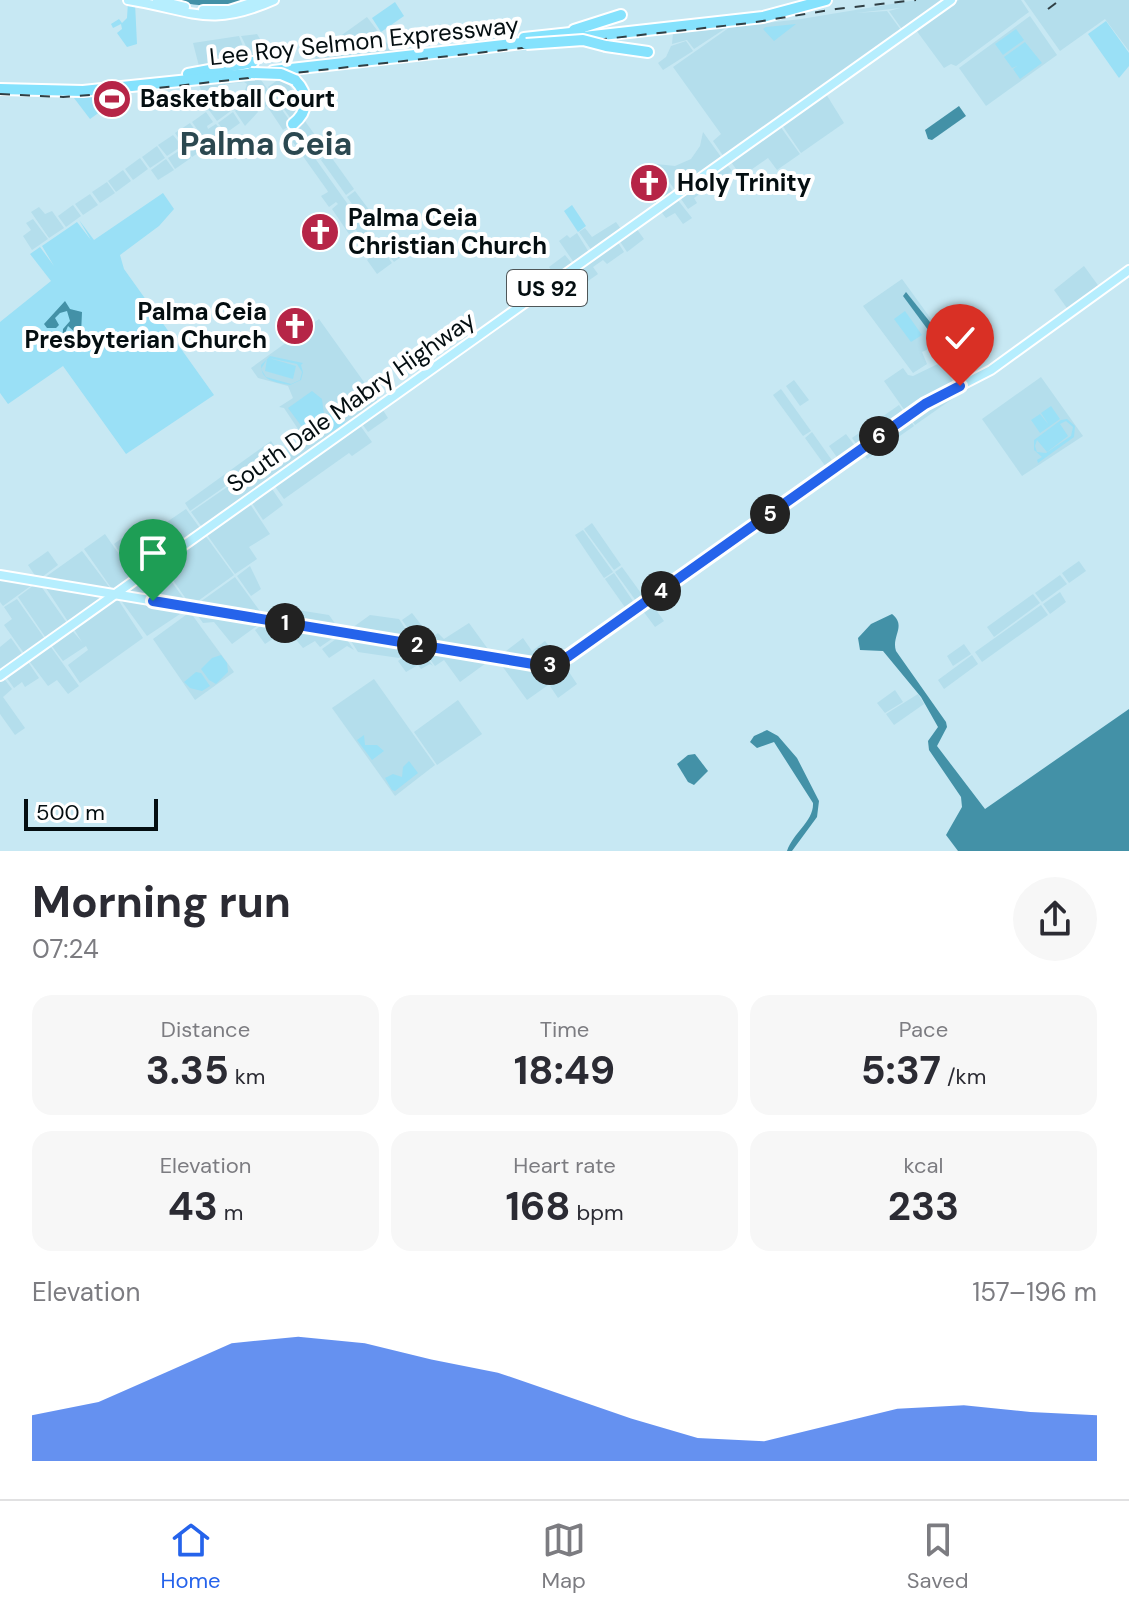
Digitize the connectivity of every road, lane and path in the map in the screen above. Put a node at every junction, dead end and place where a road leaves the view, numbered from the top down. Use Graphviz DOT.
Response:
graph roads {
  1 [pos="128,0"];
  2 [pos="157,0"];
  3 [pos="260,0"];
  4 [pos="274,0"];
  5 [pos="811,0"];
  6 [pos="826,0"];
  7 [pos="951,0"];
  8 [pos="957,0"];
  9 [pos="616,13"];
  10 [pos="758,15"];
  11 [pos="903,36"];
  12 [pos="550,37"];
  13 [pos="524,42"];
  14 [pos="889,44"];
  15 [pos="642,49"];
  16 [pos="876,57"];
  17 [pos="249,65"];
  18 [pos="843,78"];
  19 [pos="0,87"];
  20 [pos="808,101"];
  21 [pos="796,114"];
  22 [pos="294,121"];
  23 [pos="726,161"];
  24 [pos="1129,270"];
  25 [pos="0,575"];
  26 [pos="126,592"];
  27 [pos="105,596"];
  28 [pos="0,676"];
  1 -- 4 [label="main road"];
  2 -- 3 [label="main road"];
  5 -- 10 [label="highway, Lee Roy Selmon Expressway"];
  6 -- 10 [label="highway, Lee Roy Selmon Expressway"];
  7 -- 11 [label="main road, South Dale Mabry Highway / US 92"];
  8 -- 11 [label="main road, South Dale Mabry Highway / US 92"];
  9 -- 12 [label="highway"];
  10 -- 12 [label="highway, Lee Roy Selmon Expressway"];
  11 -- 14 [label="main road, South Dale Mabry Highway / US 92"];
  11 -- 16 [label="main road, South Dale Mabry Highway / US 92"];
  12 -- 13 [label="highway, Lee Roy Selmon Expressway, bridge"];
  13 -- 15 [label="highway, bridge"];
  13 -- 17 [label="highway, Lee Roy Selmon Expressway, bridge"];
  14 -- 16 [label="main road"];
  14 -- 18 [label="main road, South Dale Mabry Highway / US 92"];
  16 -- 18 [label="main road, South Dale Mabry Highway / US 92"];
  17 -- 19 [label="highway, Lee Roy Selmon Expressway"];
  17 -- 19 [label="highway, Lee Roy Selmon Expressway"];
  17 -- 22 [label="highway, bridge"];
  18 -- 20 [label="main road, South Dale Mabry Highway / US 92"];
  18 -- 21 [label="main road, South Dale Mabry Highway / US 92"];
  20 -- 21 [label="main road"];
  20 -- 23 [label="main road, South Dale Mabry Highway / US 92"];
  21 -- 23 [label="main road, South Dale Mabry Highway / US 92"];
  23 -- 26 [label="main road, South Dale Mabry Highway / US 92"];
  24 -- 26 [label="main road"];
  25 -- 27 [label="main road"];
  26 -- 27 [label="main road"];
  27 -- 28 [label="main road"];
}
